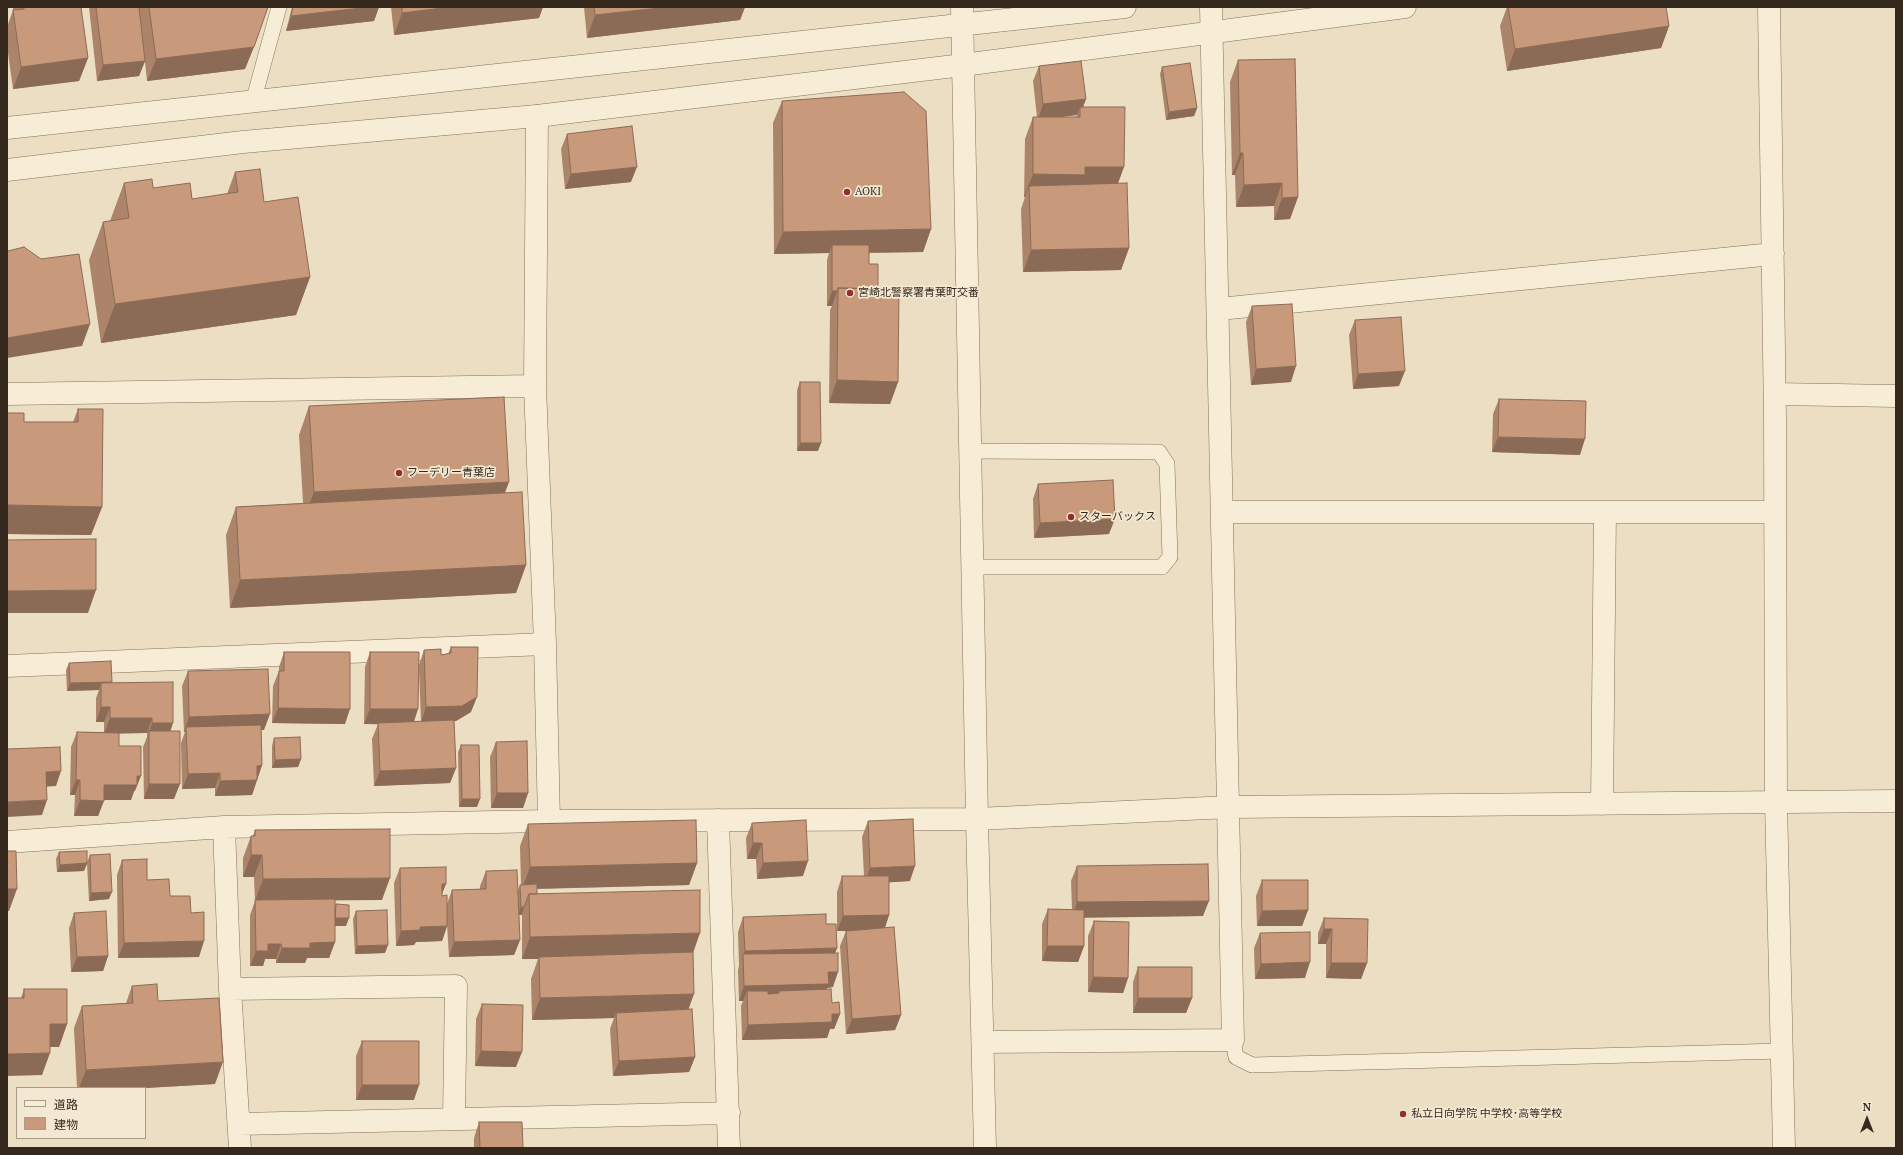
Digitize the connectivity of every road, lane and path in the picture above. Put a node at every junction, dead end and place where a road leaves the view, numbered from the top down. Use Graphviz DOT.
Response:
graph roads {
  1 [pos="279,7"];
  2 [pos="1125,7"];
  3 [pos="1211,7"];
  4 [pos="1404,7"];
  5 [pos="1769,7"];
  6 [pos="963,16"];
  7 [pos="1213,31"];
  8 [pos="963,65"];
  9 [pos="253,102"];
  10 [pos="537,116"];
  11 [pos="7,128"];
  12 [pos="7,170"];
  13 [pos="1773,254"];
  14 [pos="1219,309"];
  15 [pos="535,386"];
  16 [pos="7,394"];
  17 [pos="1774,394"];
  18 [pos="1896,396"];
  19 [pos="970,451"];
  20 [pos="1223,512"];
  21 [pos="1605,512"];
  22 [pos="1775,512"];
  23 [pos="972,567"];
  24 [pos="545,644"];
  25 [pos="7,666"];
  26 [pos="1896,801"];
  27 [pos="1776,802"];
  28 [pos="1602,804"];
  29 [pos="1229,807"];
  30 [pos="977,819"];
  31 [pos="718,820"];
  32 [pos="549,821"];
  33 [pos="224,827"];
  34 [pos="7,842"];
  35 [pos="230,990"];
  36 [pos="1233,1040"];
  37 [pos="984,1042"];
  38 [pos="1782,1051"];
  39 [pos="729,1113"];
  40 [pos="454,1118"];
  41 [pos="239,1124"];
  42 [pos="240,1148"];
  43 [pos="729,1148"];
  44 [pos="985,1148"];
  45 [pos="1784,1148"];
  1 -- 9 [label="lane"];
  2 -- 6 [label="street"];
  3 -- 7 [label="street"];
  4 -- 7 [label="street"];
  5 -- 13 [label="street"];
  6 -- 8 [label="street"];
  6 -- 9 [label="street"];
  7 -- 8 [label="street"];
  7 -- 14 [label="street"];
  8 -- 10 [label="street"];
  8 -- 19 [label="street"];
  9 -- 11 [label="street"];
  10 -- 12 [label="street"];
  10 -- 15 [label="street"];
  13 -- 14 [label="street"];
  13 -- 17 [label="street"];
  14 -- 20 [label="street"];
  15 -- 16 [label="street"];
  15 -- 24 [label="street"];
  17 -- 18 [label="street"];
  17 -- 22 [label="street"];
  19 -- 23 [label="street"];
  19 -- 23 [label="lane"];
  20 -- 21 [label="street"];
  20 -- 29 [label="street"];
  21 -- 22 [label="street"];
  21 -- 28 [label="street"];
  22 -- 27 [label="street"];
  23 -- 30 [label="street"];
  24 -- 25 [label="street"];
  24 -- 32 [label="street"];
  26 -- 27 [label="street"];
  27 -- 28 [label="street"];
  27 -- 38 [label="street"];
  28 -- 29 [label="street"];
  29 -- 30 [label="street"];
  29 -- 36 [label="street"];
  30 -- 31 [label="street"];
  30 -- 37 [label="street"];
  31 -- 32 [label="street"];
  31 -- 39 [label="street"];
  32 -- 33 [label="street"];
  33 -- 34 [label="street"];
  33 -- 35 [label="street"];
  35 -- 40 [label="street"];
  35 -- 41 [label="street"];
  36 -- 37 [label="street"];
  36 -- 38 [label="lane"];
  37 -- 44 [label="street"];
  38 -- 45 [label="street"];
  39 -- 40 [label="street"];
  39 -- 43 [label="street"];
  40 -- 41 [label="street"];
  41 -- 42 [label="street"];
}
